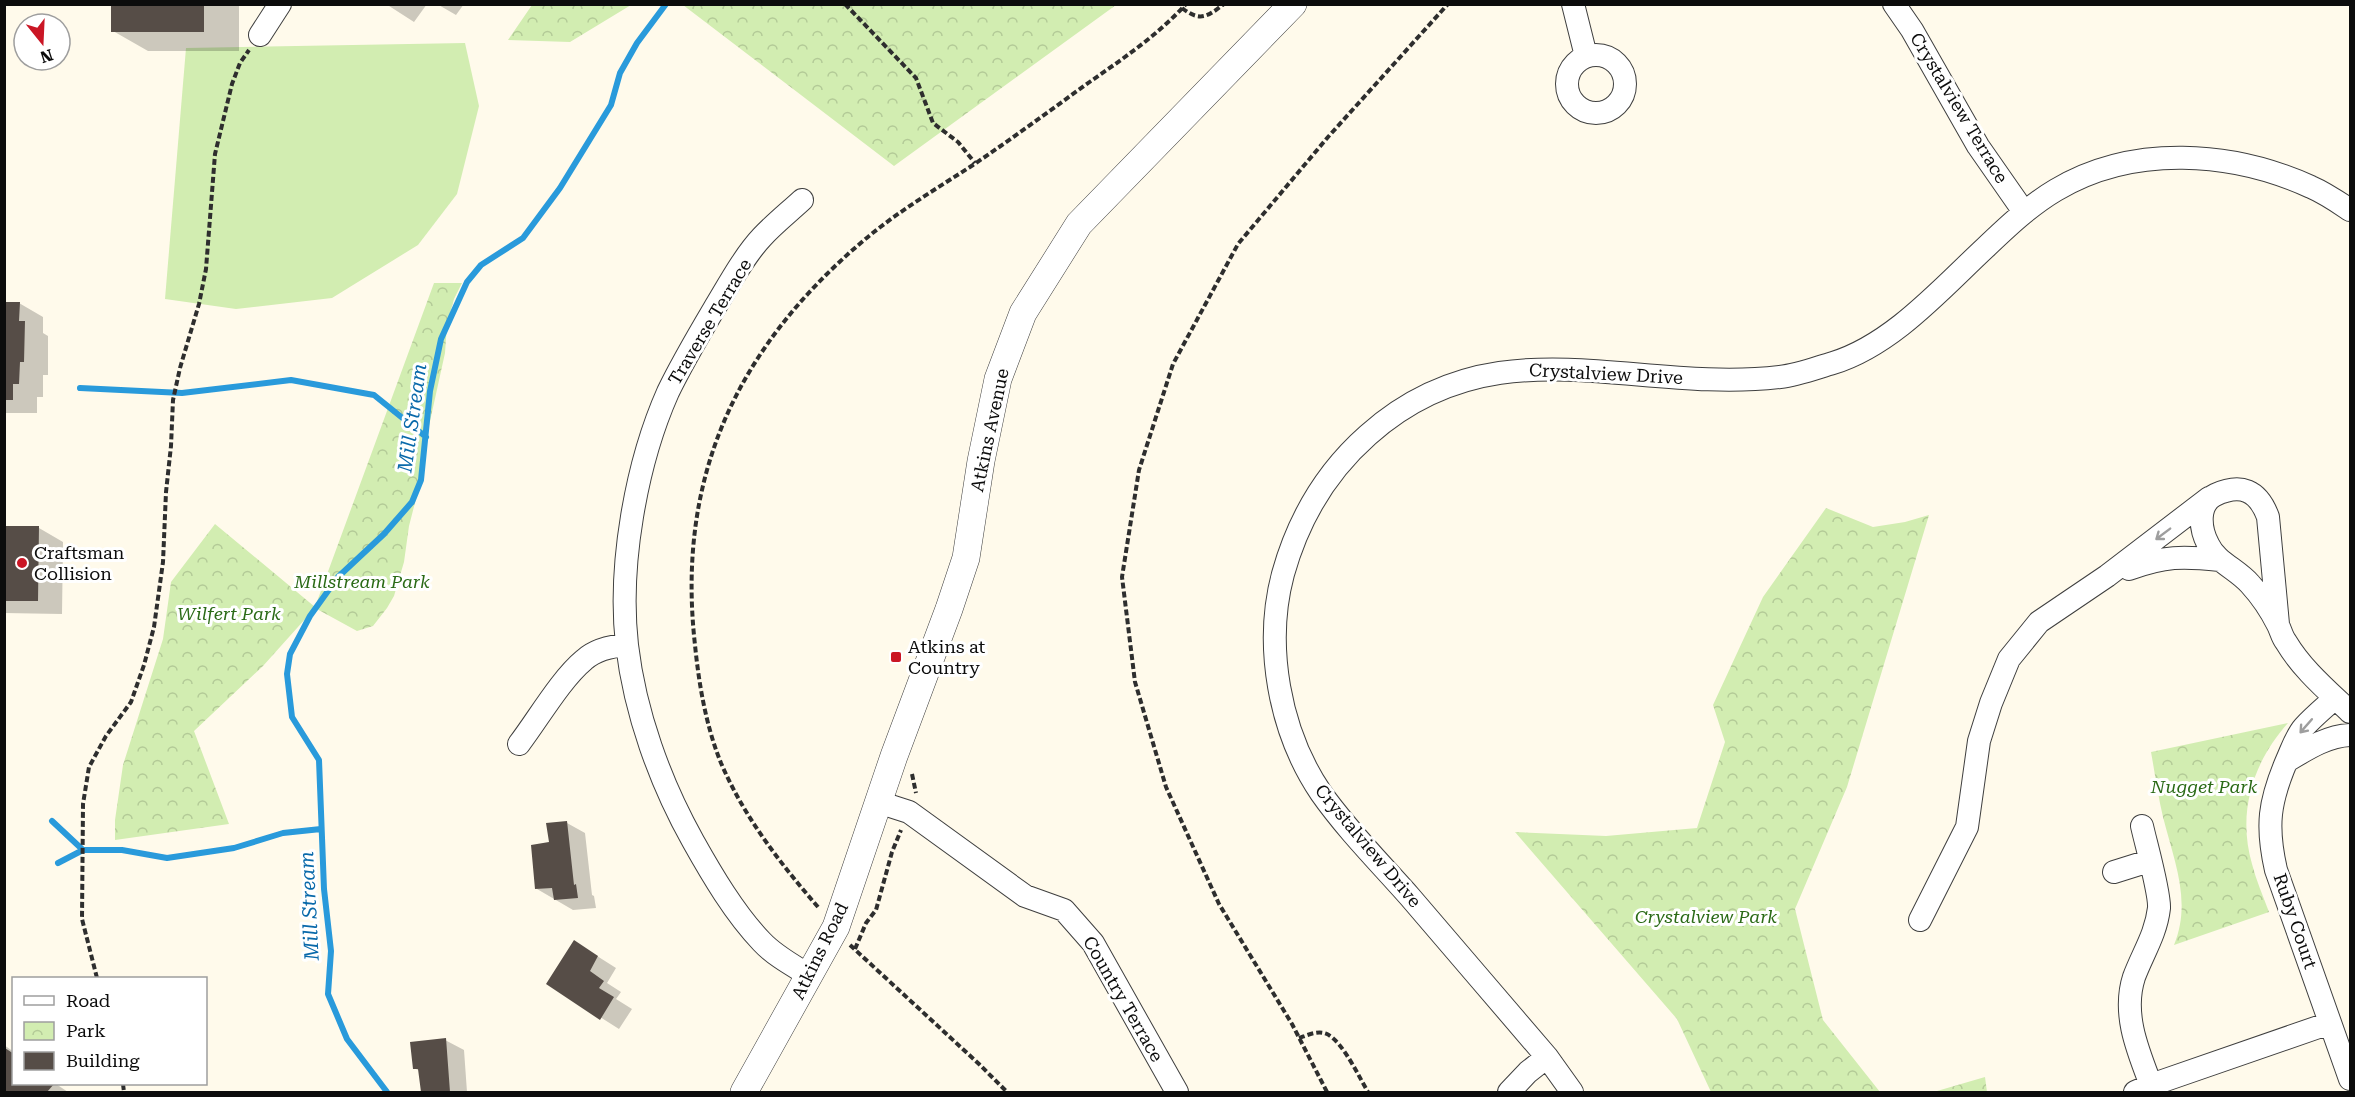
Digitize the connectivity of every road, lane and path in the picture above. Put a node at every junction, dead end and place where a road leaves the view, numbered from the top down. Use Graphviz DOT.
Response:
graph roads {
  1 [pos="280,4"];
  2 [pos="844,4"];
  3 [pos="1224,4"];
  4 [pos="1293,4"];
  5 [pos="1448,4"];
  6 [pos="1573,4"];
  7 [pos="1894,4"];
  8 [pos="1184,6"];
  9 [pos="260,35"];
  10 [pos="1586,56"];
  11 [pos="975,163"];
  12 [pos="802,200"];
  13 [pos="2350,210"];
  14 [pos="2024,212"];
  15 [pos="2209,498"];
  16 [pos="2220,560"];
  17 [pos="2107,576"];
  18 [pos="2278,624"];
  19 [pos="627,645"];
  20 [pos="2343,705"];
  21 [pos="2350,735"];
  22 [pos="519,744"];
  23 [pos="2287,761"];
  24 [pos="878,802"];
  25 [pos="904,824"];
  26 [pos="2142,826"];
  27 [pos="2149,861"];
  28 [pos="2114,872"];
  29 [pos="824,914"];
  30 [pos="1920,920"];
  31 [pos="844,939"];
  32 [pos="855,949"];
  33 [pos="810,976"];
  34 [pos="97,977"];
  35 [pos="2330,1023"];
  36 [pos="1299,1038"];
  37 [pos="1547,1057"];
  38 [pos="2350,1079"];
  39 [pos="2143,1089"];
  40 [pos="744,1092"];
  41 [pos="1006,1092"];
  42 [pos="1177,1092"];
  43 [pos="1327,1092"];
  44 [pos="1368,1092"];
  45 [pos="1509,1092"];
  46 [pos="1572,1092"];
  1 -- 9 [label="street"];
  2 -- 11 [label="path"];
  3 -- 8 [label="path"];
  4 -- 24 [label="street, Atkins Avenue"];
  5 -- 36 [label="path"];
  6 -- 10 [label="street"];
  7 -- 14 [label="street, Crystalview Terrace"];
  8 -- 11 [label="path"];
  9 -- 34 [label="path"];
  11 -- 29 [label="path"];
  12 -- 19 [label="street, Traverse Terrace"];
  13 -- 14 [label="street, Crystalview Drive"];
  14 -- 37 [label="street, Crystalview Drive"];
  15 -- 16 [label="street"];
  15 -- 17 [label="street, one-way"];
  15 -- 18 [label="street"];
  16 -- 17 [label="street"];
  16 -- 18 [label="street"];
  17 -- 30 [label="street"];
  18 -- 20 [label="street"];
  19 -- 22 [label="street"];
  19 -- 33 [label="street, Traverse Terrace"];
  20 -- 23 [label="street, Ruby Court, one-way"];
  21 -- 23 [label="street"];
  23 -- 35 [label="street, Ruby Court"];
  24 -- 33 [label="street, Atkins Road"];
  24 -- 42 [label="street, Country Terrace"];
  25 -- 32 [label="path"];
  26 -- 27 [label="street"];
  27 -- 28 [label="street"];
  27 -- 39 [label="street"];
  31 -- 32 [label="path"];
  32 -- 41 [label="path"];
  33 -- 40 [label="street, Atkins Road"];
  35 -- 38 [label="street, Ruby Court"];
  35 -- 39 [label="street"];
  36 -- 43 [label="path"];
  36 -- 44 [label="path"];
  37 -- 45 [label="street"];
  37 -- 46 [label="street, Crystalview Drive"];
}
